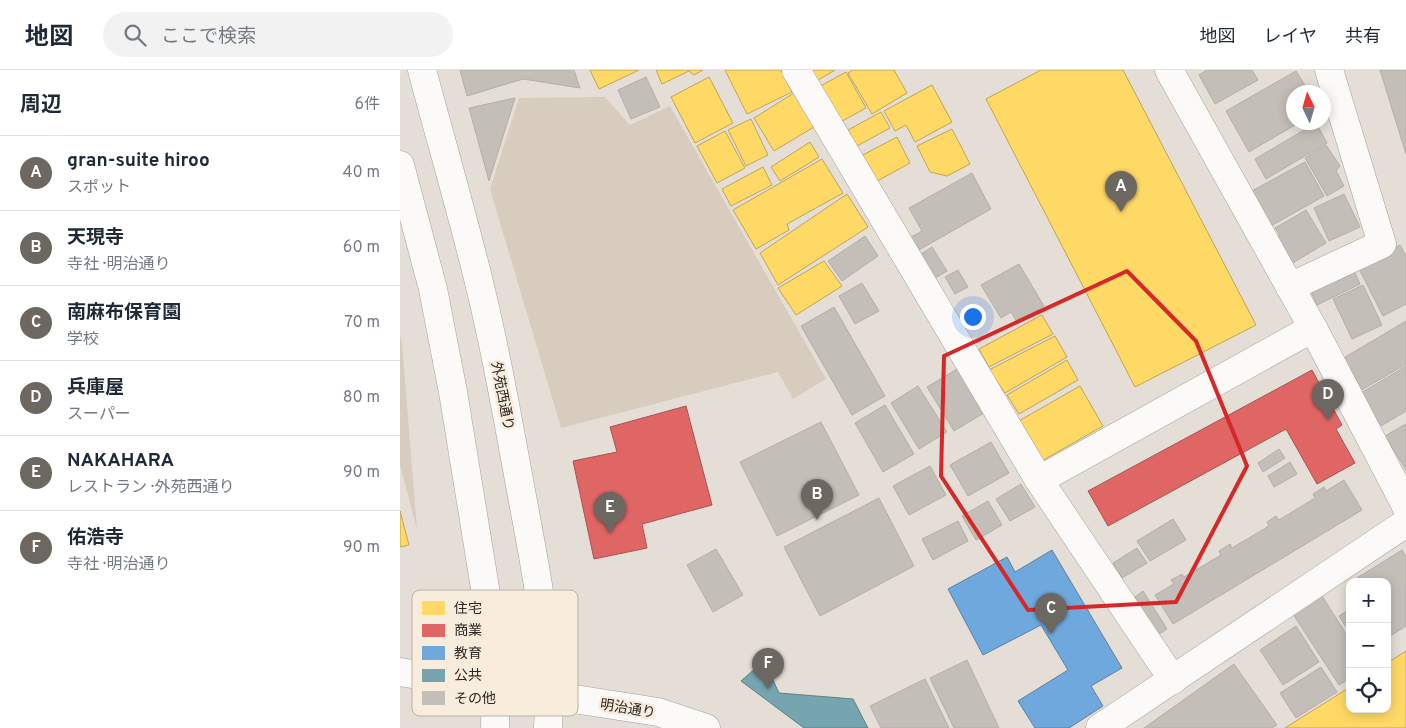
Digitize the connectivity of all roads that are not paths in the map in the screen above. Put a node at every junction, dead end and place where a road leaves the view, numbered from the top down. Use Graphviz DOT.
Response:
graph roads {
  1 [pos="422,70"];
  2 [pos="796,70"];
  3 [pos="1169,70"];
  4 [pos="1329,70"];
  5 [pos="400,165"];
  6 [pos="1290,287"];
  7 [pos="1313,328"];
  8 [pos="1039,480"];
  9 [pos="1406,506"];
  10 [pos="1406,523"];
  11 [pos="487,590"];
  12 [pos="540,590"];
  13 [pos="1173,680"];
  14 [pos="578,700"];
  15 [pos="706,728"];
  16 [pos="1100,728"];
  1 -- 12 [label="street, 外苑西通り"];
  2 -- 8 [label="street"];
  3 -- 6 [label="street"];
  4 -- 6 [label="street"];
  5 -- 11 [label="street"];
  6 -- 7 [label="street"];
  7 -- 8 [label="street"];
  7 -- 9 [label="street"];
  8 -- 13 [label="street"];
  10 -- 13 [label="street"];
  13 -- 16 [label="street"];
  14 -- 15 [label="street, 明治通り"];
}
